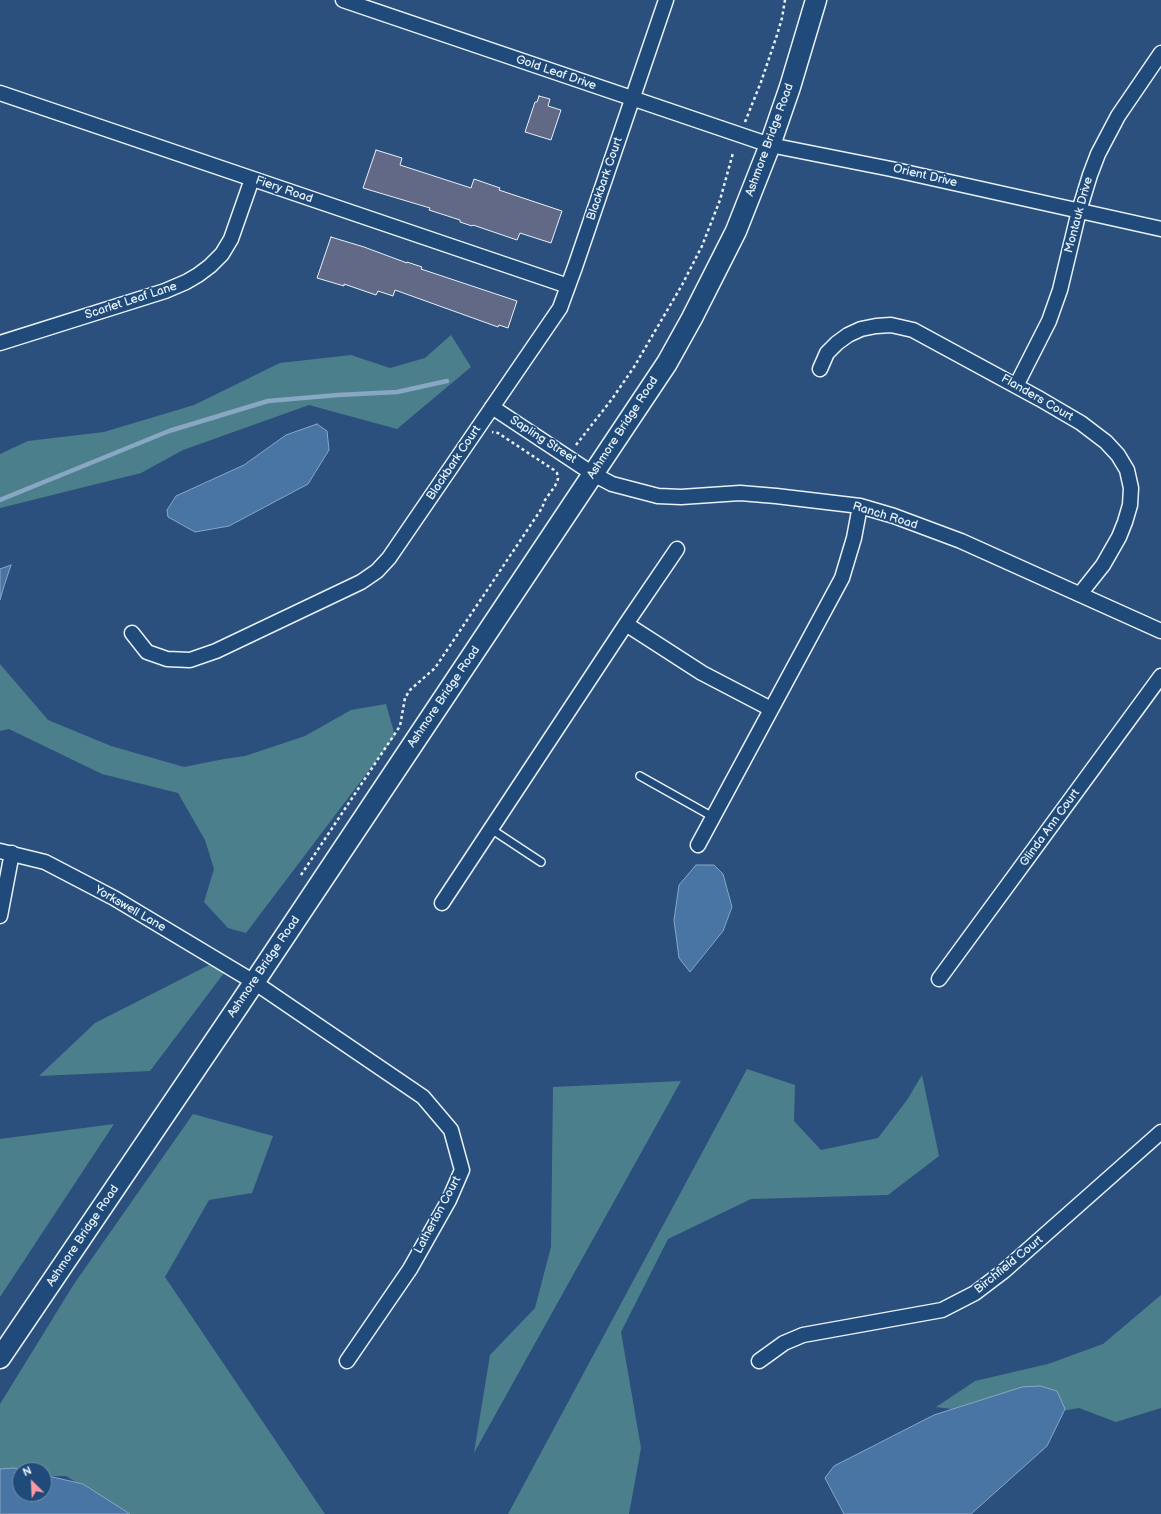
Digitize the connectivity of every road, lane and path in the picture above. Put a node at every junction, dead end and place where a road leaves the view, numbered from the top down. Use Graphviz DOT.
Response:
graph roads {
  1 [pos="343,0"];
  2 [pos="666,0"];
  3 [pos="785,0"];
  4 [pos="816,0"];
  5 [pos="1161,53"];
  6 [pos="0,93"];
  7 [pos="632,99"];
  8 [pos="743,126"];
  9 [pos="770,145"];
  10 [pos="732,154"];
  11 [pos="252,179"];
  12 [pos="1080,211"];
  13 [pos="1161,230"];
  14 [pos="568,286"];
  15 [pos="0,343"];
  16 [pos="820,369"];
  17 [pos="1016,386"];
  18 [pos="492,407"];
  19 [pos="576,445"];
  20 [pos="593,474"];
  21 [pos="860,506"];
  22 [pos="677,549"];
  23 [pos="1080,594"];
  24 [pos="626,624"];
  25 [pos="1161,631"];
  26 [pos="132,633"];
  27 [pos="1161,676"];
  28 [pos="771,710"];
  29 [pos="640,776"];
  30 [pos="713,817"];
  31 [pos="491,829"];
  32 [pos="698,845"];
  33 [pos="6,852"];
  34 [pos="541,862"];
  35 [pos="301,875"];
  36 [pos="442,903"];
  37 [pos="0,916"];
  38 [pos="939,979"];
  39 [pos="254,982"];
  40 [pos="1161,1132"];
  41 [pos="0,1358"];
  42 [pos="347,1361"];
  43 [pos="759,1361"];
  1 -- 7 [label="street, Gold Leaf Drive"];
  2 -- 7 [label="street, Blackbark Court"];
  3 -- 8 [label="path"];
  4 -- 9 [label="main road, Ashmore Bridge Road"];
  5 -- 12 [label="street, Montauk Drive"];
  6 -- 11 [label="street, Fiery Road"];
  7 -- 9 [label="street, Gold Leaf Drive"];
  7 -- 14 [label="street, Blackbark Court"];
  9 -- 12 [label="street, Orient Drive"];
  9 -- 20 [label="main road, Ashmore Bridge Road"];
  10 -- 19 [label="path"];
  11 -- 14 [label="street, Fiery Road"];
  11 -- 15 [label="street, Scarlet Leaf Lane"];
  12 -- 13 [label="street, Orient Drive"];
  12 -- 17 [label="street, Montauk Drive"];
  14 -- 18 [label="street, Blackbark Court"];
  16 -- 17 [label="street, Flanders Court"];
  17 -- 23 [label="street, Flanders Court"];
  18 -- 20 [label="street, Sapling Street"];
  18 -- 26 [label="street, Blackbark Court"];
  18 -- 35 [label="path"];
  20 -- 21 [label="street, Ranch Road"];
  20 -- 39 [label="main road, Ashmore Bridge Road"];
  21 -- 23 [label="street, Ranch Road"];
  21 -- 28 [label="street"];
  22 -- 24 [label="street"];
  23 -- 25 [label="street, Ranch Road"];
  24 -- 28 [label="street"];
  24 -- 31 [label="street"];
  27 -- 38 [label="street, Glinda Ann Court"];
  28 -- 30 [label="street"];
  29 -- 30 [label="lane"];
  30 -- 32 [label="street"];
  31 -- 34 [label="lane"];
  31 -- 36 [label="street"];
  33 -- 37 [label="street"];
  33 -- 39 [label="street, Yorkswell Lane"];
  39 -- 41 [label="main road, Ashmore Bridge Road"];
  39 -- 42 [label="street, Latherton Court"];
  40 -- 43 [label="street, Birchfield Court"];
}
